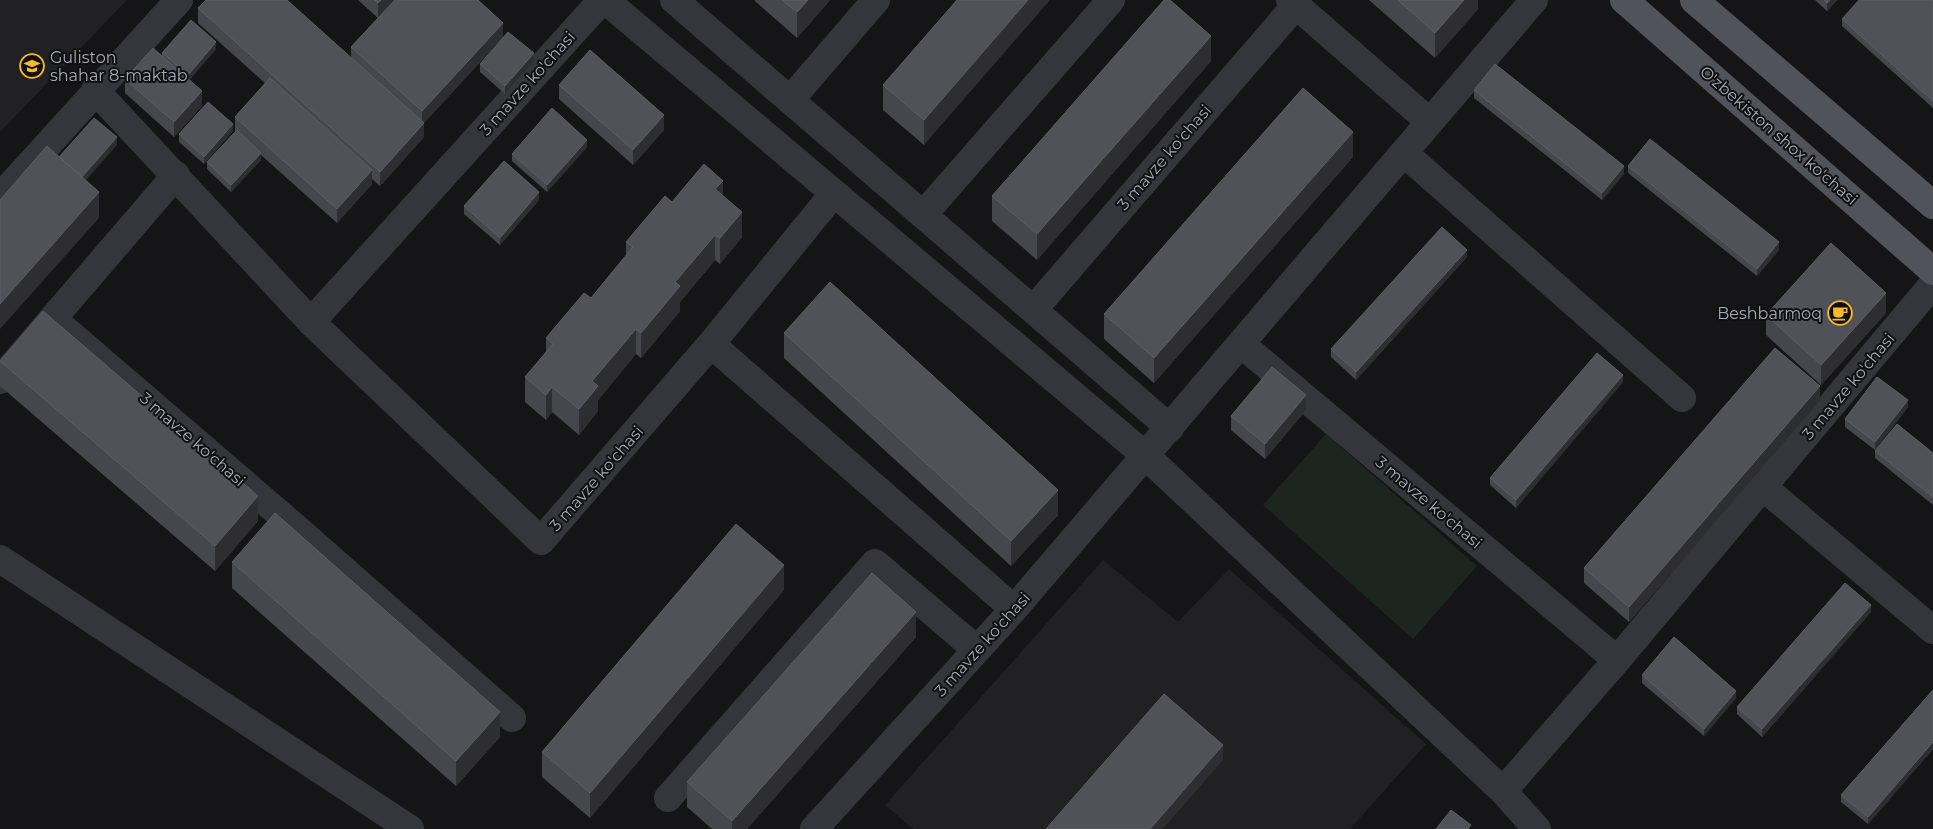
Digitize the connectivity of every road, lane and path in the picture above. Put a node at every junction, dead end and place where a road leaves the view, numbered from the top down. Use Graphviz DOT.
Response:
graph roads {
  1 [pos="179,0"];
  2 [pos="604,0"];
  3 [pos="674,0"];
  4 [pos="876,0"];
  5 [pos="1110,0"];
  6 [pos="1534,0"];
  7 [pos="1624,0"];
  8 [pos="1694,0"];
  9 [pos="1293,2"];
  10 [pos="95,90"];
  11 [pos="790,100"];
  12 [pos="1430,122"];
  13 [pos="1404,153"];
  14 [pos="176,176"];
  15 [pos="834,193"];
  16 [pos="0,197"];
  17 [pos="1933,205"];
  18 [pos="923,215"];
  19 [pos="1933,271"];
  20 [pos="1933,284"];
  21 [pos="1033,310"];
  22 [pos="53,319"];
  23 [pos="311,322"];
  24 [pos="711,344"];
  25 [pos="1241,344"];
  26 [pos="0,380"];
  27 [pos="1682,398"];
  28 [pos="1170,428"];
  29 [pos="1146,456"];
  30 [pos="1763,488"];
  31 [pos="0,559"];
  32 [pos="1014,609"];
  33 [pos="1933,630"];
  34 [pos="977,650"];
  35 [pos="1617,660"];
  36 [pos="512,718"];
  37 [pos="1503,791"];
  38 [pos="668,798"];
  39 [pos="410,829"];
  40 [pos="814,829"];
  41 [pos="1537,829"];
  1 -- 10 [label="street"];
  2 -- 15 [label="street"];
  2 -- 23 [label="street, 3 mavze ko'chasi"];
  3 -- 11 [label="street"];
  4 -- 11 [label="street"];
  5 -- 18 [label="street"];
  6 -- 12 [label="street, 3 mavze ko'chasi"];
  7 -- 19 [label="main road, O'zbekiston shox ko'chasi"];
  8 -- 17 [label="main road"];
  9 -- 12 [label="street, 3 mavze ko'chasi"];
  9 -- 21 [label="street, 3 mavze ko'chasi"];
  10 -- 14 [label="street, 3 mavze ko'chasi"];
  10 -- 16 [label="street"];
  11 -- 18 [label="street"];
  12 -- 13 [label="street, 3 mavze ko'chasi"];
  13 -- 25 [label="street, 3 mavze ko'chasi"];
  13 -- 27 [label="street"];
  14 -- 22 [label="street"];
  14 -- 23 [label="street, 3 mavze ko'chasi"];
  15 -- 24 [label="street, 3 mavze ko'chasi"];
  15 -- 29 [label="street"];
  18 -- 21 [label="street"];
  20 -- 30 [label="street, 3 mavze ko'chasi"];
  21 -- 28 [label="street"];
  22 -- 26 [label="street"];
  22 -- 36 [label="street, 3 mavze ko'chasi"];
  23 -- 24 [label="street, 3 mavze ko'chasi"];
  24 -- 32 [label="street"];
  25 -- 28 [label="street, 3 mavze ko'chasi"];
  25 -- 35 [label="street, 3 mavze ko'chasi"];
  28 -- 29 [label="street, 3 mavze ko'chasi"];
  29 -- 32 [label="street, 3 mavze ko'chasi"];
  29 -- 37 [label="street"];
  30 -- 33 [label="street"];
  30 -- 35 [label="street, 3 mavze ko'chasi"];
  31 -- 39 [label="street"];
  32 -- 34 [label="street, 3 mavze ko'chasi"];
  34 -- 38 [label="street"];
  34 -- 40 [label="street, 3 mavze ko'chasi"];
  35 -- 37 [label="street, 3 mavze ko'chasi"];
  37 -- 41 [label="street"];
}
